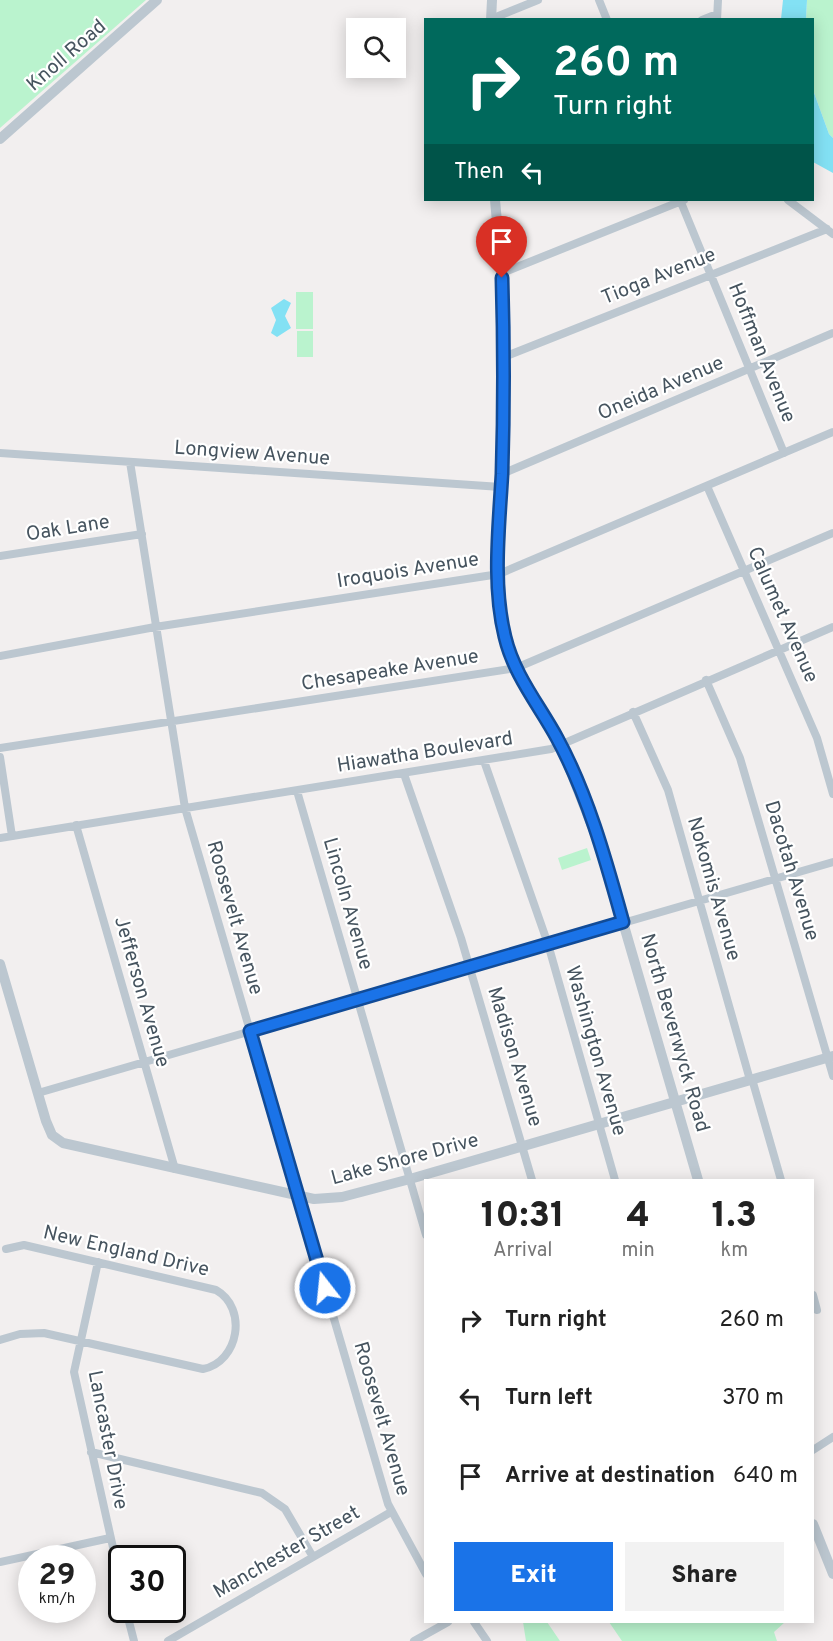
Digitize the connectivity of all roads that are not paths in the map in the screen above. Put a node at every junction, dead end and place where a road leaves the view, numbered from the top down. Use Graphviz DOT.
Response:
graph roads {
  1 [pos="157,0"];
  2 [pos="492,0"];
  3 [pos="538,0"];
  4 [pos="599,0"];
  5 [pos="718,0"];
  6 [pos="717,17"];
  7 [pos="491,18"];
  8 [pos="493,18"];
  9 [pos="606,18"];
  10 [pos="0,139"];
  11 [pos="495,201"];
  12 [pos="680,201"];
  13 [pos="682,201"];
  14 [pos="789,201"];
  15 [pos="830,231"];
  16 [pos="502,273"];
  17 [pos="710,275"];
  18 [pos="833,333"];
  19 [pos="504,357"];
  20 [pos="750,369"];
  21 [pos="833,432"];
  22 [pos="0,453"];
  23 [pos="784,453"];
  24 [pos="130,462"];
  25 [pos="502,474"];
  26 [pos="501,486"];
  27 [pos="708,486"];
  28 [pos="833,533"];
  29 [pos="142,534"];
  30 [pos="0,556"];
  31 [pos="744,571"];
  32 [pos="499,574"];
  33 [pos="155,627"];
  34 [pos="833,627"];
  35 [pos="779,649"];
  36 [pos="0,656"];
  37 [pos="516,668"];
  38 [pos="706,680"];
  39 [pos="633,712"];
  40 [pos="172,723"];
  41 [pos="560,744"];
  42 [pos="0,748"];
  43 [pos="0,757"];
  44 [pos="484,761"];
  45 [pos="404,774"];
  46 [pos="297,790"];
  47 [pos="833,794"];
  48 [pos="185,808"];
  49 [pos="76,825"];
  50 [pos="12,836"];
  51 [pos="0,837"];
  52 [pos="833,862"];
  53 [pos="776,878"];
  54 [pos="700,900"];
  55 [pos="623,922"];
  56 [pos="548,944"];
  57 [pos="0,964"];
  58 [pos="470,967"];
  59 [pos="357,1000"];
  60 [pos="250,1031"];
  61 [pos="830,1056"];
  62 [pos="144,1062"];
  63 [pos="833,1076"];
  64 [pos="751,1080"];
  65 [pos="38,1093"];
  66 [pos="675,1102"];
  67 [pos="599,1124"];
  68 [pos="523,1145"];
  69 [pos="175,1169"];
  70 [pos="410,1179"];
  71 [pos="532,1179"];
  72 [pos="615,1179"];
  73 [pos="698,1179"];
  74 [pos="781,1179"];
  75 [pos="300,1197"];
  76 [pos="424,1228"];
  77 [pos="6,1249"];
  78 [pos="98,1263"];
  79 [pos="814,1299"];
  80 [pos="817,1310"];
  81 [pos="0,1340"];
  82 [pos="80,1341"];
  83 [pos="833,1437"];
  84 [pos="814,1449"];
  85 [pos="91,1452"];
  86 [pos="391,1512"];
  87 [pos="814,1526"];
  88 [pos="110,1538"];
  89 [pos="112,1545"];
  90 [pos="313,1557"];
  91 [pos="0,1562"];
  92 [pos="424,1570"];
  93 [pos="833,1574"];
  94 [pos="129,1623"];
  95 [pos="446,1623"];
  96 [pos="475,1623"];
  97 [pos="134,1641"];
  98 [pos="168,1641"];
  99 [pos="414,1641"];
  100 [pos="487,1641"];
  1 -- 10 [label="street, Knoll Road"];
  2 -- 7 [label="street"];
  3 -- 8 [label="street"];
  4 -- 9 [label="street"];
  5 -- 6 [label="street"];
  11 -- 16 [label="street, North Beverwyck Road"];
  12 -- 16 [label="street"];
  13 -- 17 [label="street, Hoffman Avenue"];
  14 -- 15 [label="street"];
  15 -- 17 [label="street, Tioga Avenue"];
  16 -- 19 [label="street, North Beverwyck Road"];
  17 -- 19 [label="street, Tioga Avenue"];
  17 -- 20 [label="street, Hoffman Avenue"];
  18 -- 20 [label="street, Oneida Avenue"];
  19 -- 25 [label="street, North Beverwyck Road"];
  20 -- 23 [label="street, Hoffman Avenue"];
  20 -- 25 [label="street, Oneida Avenue"];
  21 -- 23 [label="street, Iroquois Avenue"];
  22 -- 24 [label="street, Longview Avenue"];
  23 -- 27 [label="street, Iroquois Avenue"];
  24 -- 26 [label="street, Longview Avenue"];
  24 -- 29 [label="street, Roosevelt Avenue"];
  25 -- 26 [label="street, North Beverwyck Road"];
  26 -- 32 [label="street, North Beverwyck Road"];
  27 -- 31 [label="street, Calumet Avenue"];
  27 -- 32 [label="street, Iroquois Avenue"];
  28 -- 31 [label="street, Chesapeake Avenue"];
  29 -- 30 [label="street, Oak Lane"];
  29 -- 33 [label="street, Roosevelt Avenue"];
  31 -- 35 [label="street, Calumet Avenue"];
  31 -- 37 [label="street, Chesapeake Avenue"];
  32 -- 33 [label="street, Iroquois Avenue"];
  32 -- 37 [label="street, North Beverwyck Road"];
  33 -- 36 [label="street, Iroquois Avenue"];
  33 -- 40 [label="street, Roosevelt Avenue"];
  34 -- 35 [label="street, Hiawatha Boulevard"];
  35 -- 38 [label="street, Hiawatha Boulevard"];
  35 -- 47 [label="street, Calumet Avenue"];
  37 -- 40 [label="street, Chesapeake Avenue"];
  37 -- 41 [label="street, North Beverwyck Road"];
  38 -- 39 [label="street, Hiawatha Boulevard"];
  38 -- 53 [label="street, Dacotah Avenue"];
  39 -- 41 [label="street, Hiawatha Boulevard"];
  39 -- 54 [label="street, Nokomis Avenue"];
  40 -- 42 [label="street, Chesapeake Avenue"];
  40 -- 48 [label="street, Roosevelt Avenue"];
  41 -- 44 [label="street, Hiawatha Boulevard"];
  41 -- 55 [label="street, North Beverwyck Road"];
  43 -- 50 [label="street"];
  44 -- 45 [label="street, Hiawatha Boulevard"];
  44 -- 56 [label="street, Washington Avenue"];
  45 -- 46 [label="street, Hiawatha Boulevard"];
  45 -- 58 [label="street, Madison Avenue"];
  46 -- 48 [label="street, Hiawatha Boulevard"];
  46 -- 59 [label="street, Lincoln Avenue"];
  48 -- 49 [label="street, Hiawatha Boulevard"];
  48 -- 60 [label="street, Roosevelt Avenue"];
  49 -- 50 [label="street, Hiawatha Boulevard"];
  49 -- 62 [label="street, Jefferson Avenue"];
  50 -- 51 [label="street, Hiawatha Boulevard"];
  52 -- 53 [label="street"];
  53 -- 54 [label="street"];
  53 -- 61 [label="street, Dacotah Avenue"];
  54 -- 55 [label="street"];
  54 -- 64 [label="street, Nokomis Avenue"];
  55 -- 56 [label="street"];
  55 -- 66 [label="street, North Beverwyck Road"];
  56 -- 58 [label="street"];
  56 -- 67 [label="street, Washington Avenue"];
  57 -- 65 [label="street, Lake Shore Drive"];
  58 -- 59 [label="street"];
  58 -- 68 [label="street, Madison Avenue"];
  59 -- 60 [label="street"];
  59 -- 70 [label="street, Lincoln Avenue"];
  60 -- 62 [label="street"];
  60 -- 75 [label="street, Roosevelt Avenue"];
  61 -- 63 [label="street, Dacotah Avenue"];
  61 -- 64 [label="street, Lake Shore Drive"];
  62 -- 65 [label="street"];
  62 -- 69 [label="street, Jefferson Avenue"];
  64 -- 66 [label="street, Lake Shore Drive"];
  64 -- 74 [label="street, Nokomis Avenue"];
  65 -- 69 [label="street, Lake Shore Drive"];
  66 -- 67 [label="street, Lake Shore Drive"];
  66 -- 73 [label="street, North Beverwyck Road"];
  67 -- 68 [label="street, Lake Shore Drive"];
  67 -- 72 [label="street, Washington Avenue"];
  68 -- 70 [label="street, Lake Shore Drive"];
  68 -- 71 [label="street, Madison Avenue"];
  69 -- 75 [label="street, Lake Shore Drive"];
  70 -- 75 [label="street, Lake Shore Drive"];
  70 -- 76 [label="street, Lincoln Avenue"];
  75 -- 86 [label="street, Roosevelt Avenue"];
  77 -- 78 [label="street, New England Drive"];
  78 -- 82 [label="street, Lancaster Drive"];
  78 -- 82 [label="street, New England Drive"];
  79 -- 80 [label="street"];
  81 -- 82 [label="street, New England Drive"];
  82 -- 85 [label="street, Lancaster Drive"];
  83 -- 84 [label="street"];
  85 -- 88 [label="street, Lancaster Drive"];
  85 -- 90 [label="street"];
  86 -- 90 [label="street, Manchester Street"];
  86 -- 92 [label="street, Roosevelt Avenue"];
  87 -- 93 [label="street"];
  88 -- 89 [label="street, Lancaster Drive"];
  88 -- 91 [label="street"];
  90 -- 98 [label="street, Manchester Street"];
  94 -- 97 [label="street"];
  95 -- 99 [label="street"];
  96 -- 100 [label="street"];
}
